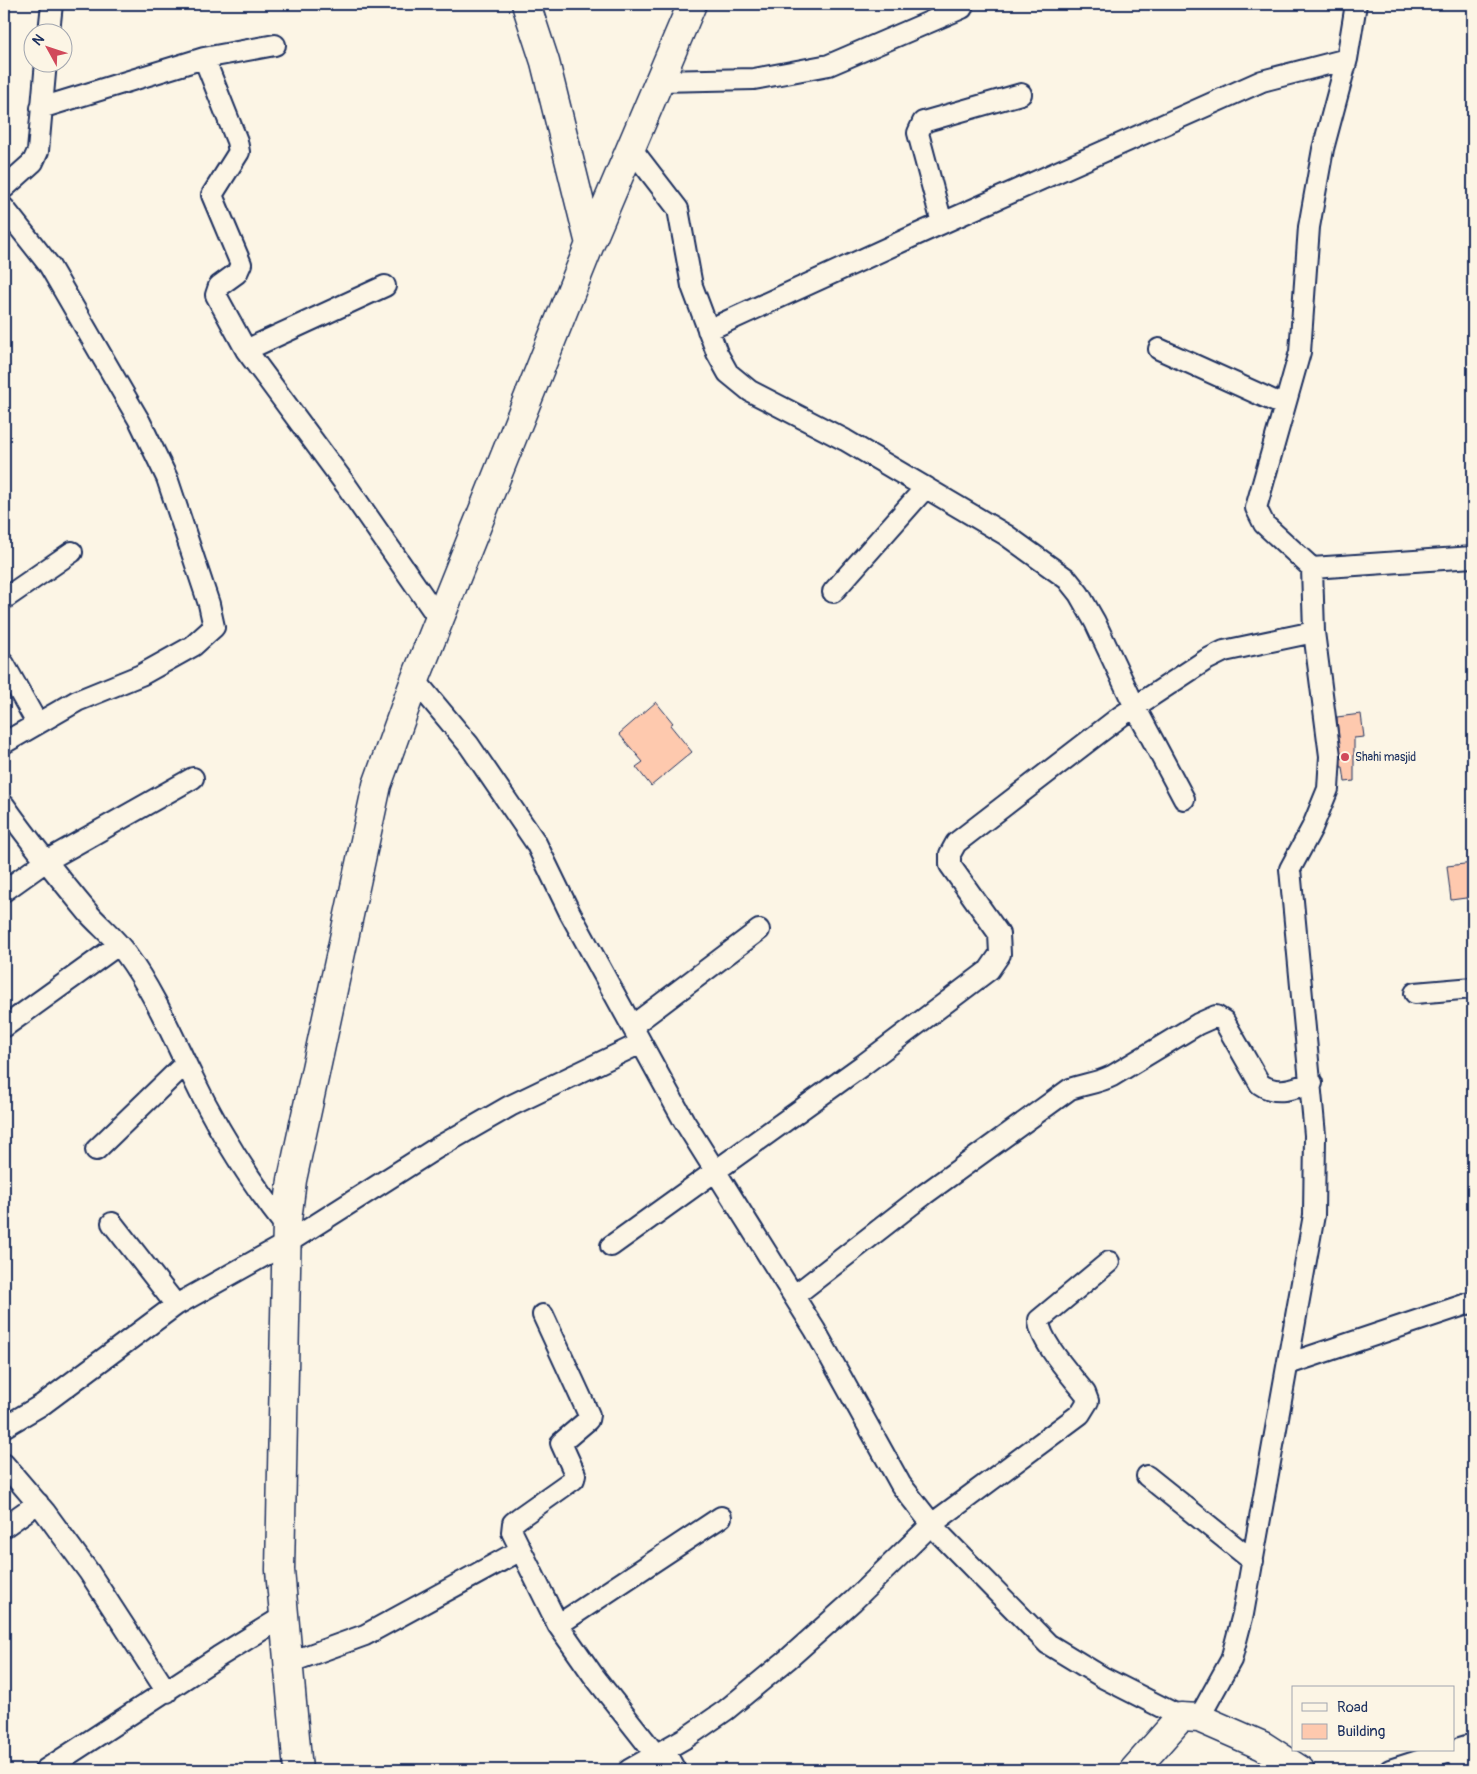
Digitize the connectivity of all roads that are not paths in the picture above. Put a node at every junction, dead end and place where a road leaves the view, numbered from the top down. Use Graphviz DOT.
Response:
graph roads {
  1 [pos="52,4"];
  2 [pos="526,4"];
  3 [pos="692,4"];
  4 [pos="1356,4"];
  5 [pos="962,8"];
  6 [pos="50,22"];
  7 [pos="275,45"];
  8 [pos="204,58"];
  9 [pos="1347,59"];
  10 [pos="45,72"];
  11 [pos="659,80"];
  12 [pos="1021,94"];
  13 [pos="41,108"];
  14 [pos="631,148"];
  15 [pos="4,188"];
  16 [pos="4,208"];
  17 [pos="942,223"];
  18 [pos="590,244"];
  19 [pos="385,286"];
  20 [pos="708,330"];
  21 [pos="1159,349"];
  22 [pos="246,350"];
  23 [pos="1283,405"];
  24 [pos="926,488"];
  25 [pos="72,552"];
  26 [pos="1473,556"];
  27 [pos="1312,568"];
  28 [pos="833,592"];
  29 [pos="4,599"];
  30 [pos="439,619"];
  31 [pos="1314,632"];
  32 [pos="4,664"];
  33 [pos="415,680"];
  34 [pos="1135,707"];
  35 [pos="37,724"];
  36 [pos="4,743"];
  37 [pos="193,778"];
  38 [pos="1184,799"];
  39 [pos="4,805"];
  40 [pos="46,861"];
  41 [pos="4,891"];
  42 [pos="759,930"];
  43 [pos="118,945"];
  44 [pos="1473,988"];
  45 [pos="1415,993"];
  46 [pos="4,1027"];
  47 [pos="637,1034"];
  48 [pos="186,1063"];
  49 [pos="1312,1083"];
  50 [pos="96,1150"];
  51 [pos="715,1171"];
  52 [pos="112,1223"];
  53 [pos="287,1236"];
  54 [pos="611,1246"];
  55 [pos="1109,1262"];
  56 [pos="794,1296"];
  57 [pos="1473,1302"];
  58 [pos="176,1305"];
  59 [pos="543,1315"];
  60 [pos="1288,1364"];
  61 [pos="4,1427"];
  62 [pos="4,1464"];
  63 [pos="1148,1476"];
  64 [pos="38,1503"];
  65 [pos="721,1517"];
  66 [pos="932,1524"];
  67 [pos="4,1527"];
  68 [pos="521,1550"];
  69 [pos="1253,1561"];
  70 [pos="284,1616"];
  71 [pos="558,1625"];
  72 [pos="288,1663"];
  73 [pos="167,1692"];
  74 [pos="1190,1717"];
  75 [pos="1459,1749"];
  76 [pos="660,1752"];
  77 [pos="1449,1752"];
  78 [pos="45,1770"];
  79 [pos="298,1770"];
  80 [pos="629,1770"];
  81 [pos="675,1770"];
  82 [pos="1134,1770"];
  83 [pos="1300,1770"];
  84 [pos="1390,1770"];
  85 [pos="1466,1770"];
  1 -- 6 [label="street"];
  2 -- 18 [label="main road"];
  3 -- 11 [label="main road"];
  4 -- 9 [label="street"];
  5 -- 11 [label="street"];
  7 -- 8 [label="street"];
  8 -- 13 [label="street"];
  8 -- 22 [label="street"];
  9 -- 17 [label="street"];
  9 -- 23 [label="street"];
  10 -- 13 [label="street"];
  11 -- 14 [label="main road"];
  12 -- 17 [label="street"];
  13 -- 15 [label="street"];
  14 -- 18 [label="main road"];
  14 -- 20 [label="street"];
  16 -- 35 [label="street"];
  17 -- 20 [label="street"];
  18 -- 30 [label="main road"];
  19 -- 22 [label="street"];
  20 -- 24 [label="street"];
  21 -- 23 [label="street"];
  22 -- 30 [label="street"];
  23 -- 27 [label="street"];
  24 -- 28 [label="street"];
  24 -- 34 [label="street"];
  25 -- 29 [label="street"];
  26 -- 27 [label="street"];
  27 -- 31 [label="street"];
  30 -- 33 [label="main road"];
  31 -- 34 [label="street"];
  31 -- 49 [label="street"];
  32 -- 35 [label="street"];
  33 -- 47 [label="street"];
  33 -- 53 [label="main road"];
  34 -- 38 [label="street"];
  34 -- 51 [label="street"];
  35 -- 36 [label="street"];
  37 -- 40 [label="street"];
  39 -- 40 [label="street"];
  40 -- 41 [label="street"];
  40 -- 43 [label="street"];
  42 -- 47 [label="street"];
  43 -- 46 [label="street"];
  43 -- 48 [label="street"];
  44 -- 45 [label="street"];
  47 -- 51 [label="street"];
  47 -- 53 [label="street"];
  48 -- 50 [label="street"];
  48 -- 53 [label="street"];
  49 -- 56 [label="street"];
  49 -- 60 [label="street"];
  51 -- 54 [label="street"];
  51 -- 56 [label="street"];
  52 -- 58 [label="street"];
  53 -- 58 [label="street"];
  53 -- 70 [label="main road"];
  55 -- 66 [label="street"];
  56 -- 66 [label="street"];
  57 -- 60 [label="street"];
  58 -- 61 [label="street"];
  59 -- 68 [label="street"];
  60 -- 69 [label="street"];
  62 -- 64 [label="street"];
  63 -- 69 [label="street"];
  64 -- 67 [label="street"];
  64 -- 73 [label="street"];
  65 -- 71 [label="street"];
  66 -- 74 [label="street"];
  66 -- 76 [label="street"];
  68 -- 71 [label="street"];
  68 -- 72 [label="street"];
  69 -- 74 [label="street"];
  70 -- 72 [label="main road"];
  70 -- 73 [label="street"];
  71 -- 76 [label="street"];
  72 -- 79 [label="main road"];
  73 -- 78 [label="street"];
  74 -- 82 [label="main road"];
  74 -- 83 [label="main road"];
  75 -- 85 [label="street"];
  76 -- 80 [label="street"];
  76 -- 81 [label="street"];
  77 -- 84 [label="street"];
}
